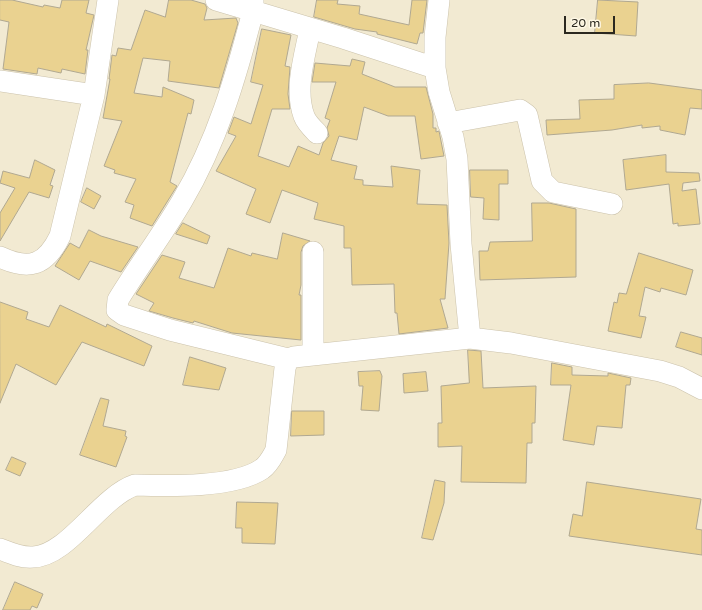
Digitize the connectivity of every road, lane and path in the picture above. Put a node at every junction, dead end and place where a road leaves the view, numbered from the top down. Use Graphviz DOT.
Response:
graph roads {
  1 [pos="108,0"];
  2 [pos="216,0"];
  3 [pos="439,0"];
  4 [pos="253,6"];
  5 [pos="310,29"];
  6 [pos="434,68"];
  7 [pos="0,81"];
  8 [pos="94,95"];
  9 [pos="448,123"];
  10 [pos="317,133"];
  11 [pos="612,204"];
  12 [pos="313,252"];
  13 [pos="0,257"];
  14 [pos="470,338"];
  15 [pos="313,355"];
  16 [pos="288,359"];
  17 [pos="702,389"];
  18 [pos="0,549"];
  1 -- 8 [label="street"];
  2 -- 4 [label="street"];
  3 -- 6 [label="street"];
  4 -- 5 [label="street"];
  4 -- 16 [label="street"];
  5 -- 6 [label="street"];
  5 -- 10 [label="street"];
  6 -- 9 [label="street"];
  7 -- 8 [label="street"];
  8 -- 13 [label="street"];
  9 -- 11 [label="street"];
  9 -- 14 [label="street"];
  12 -- 15 [label="street"];
  14 -- 15 [label="street"];
  14 -- 17 [label="street"];
  15 -- 16 [label="street"];
  16 -- 18 [label="street"];
}
